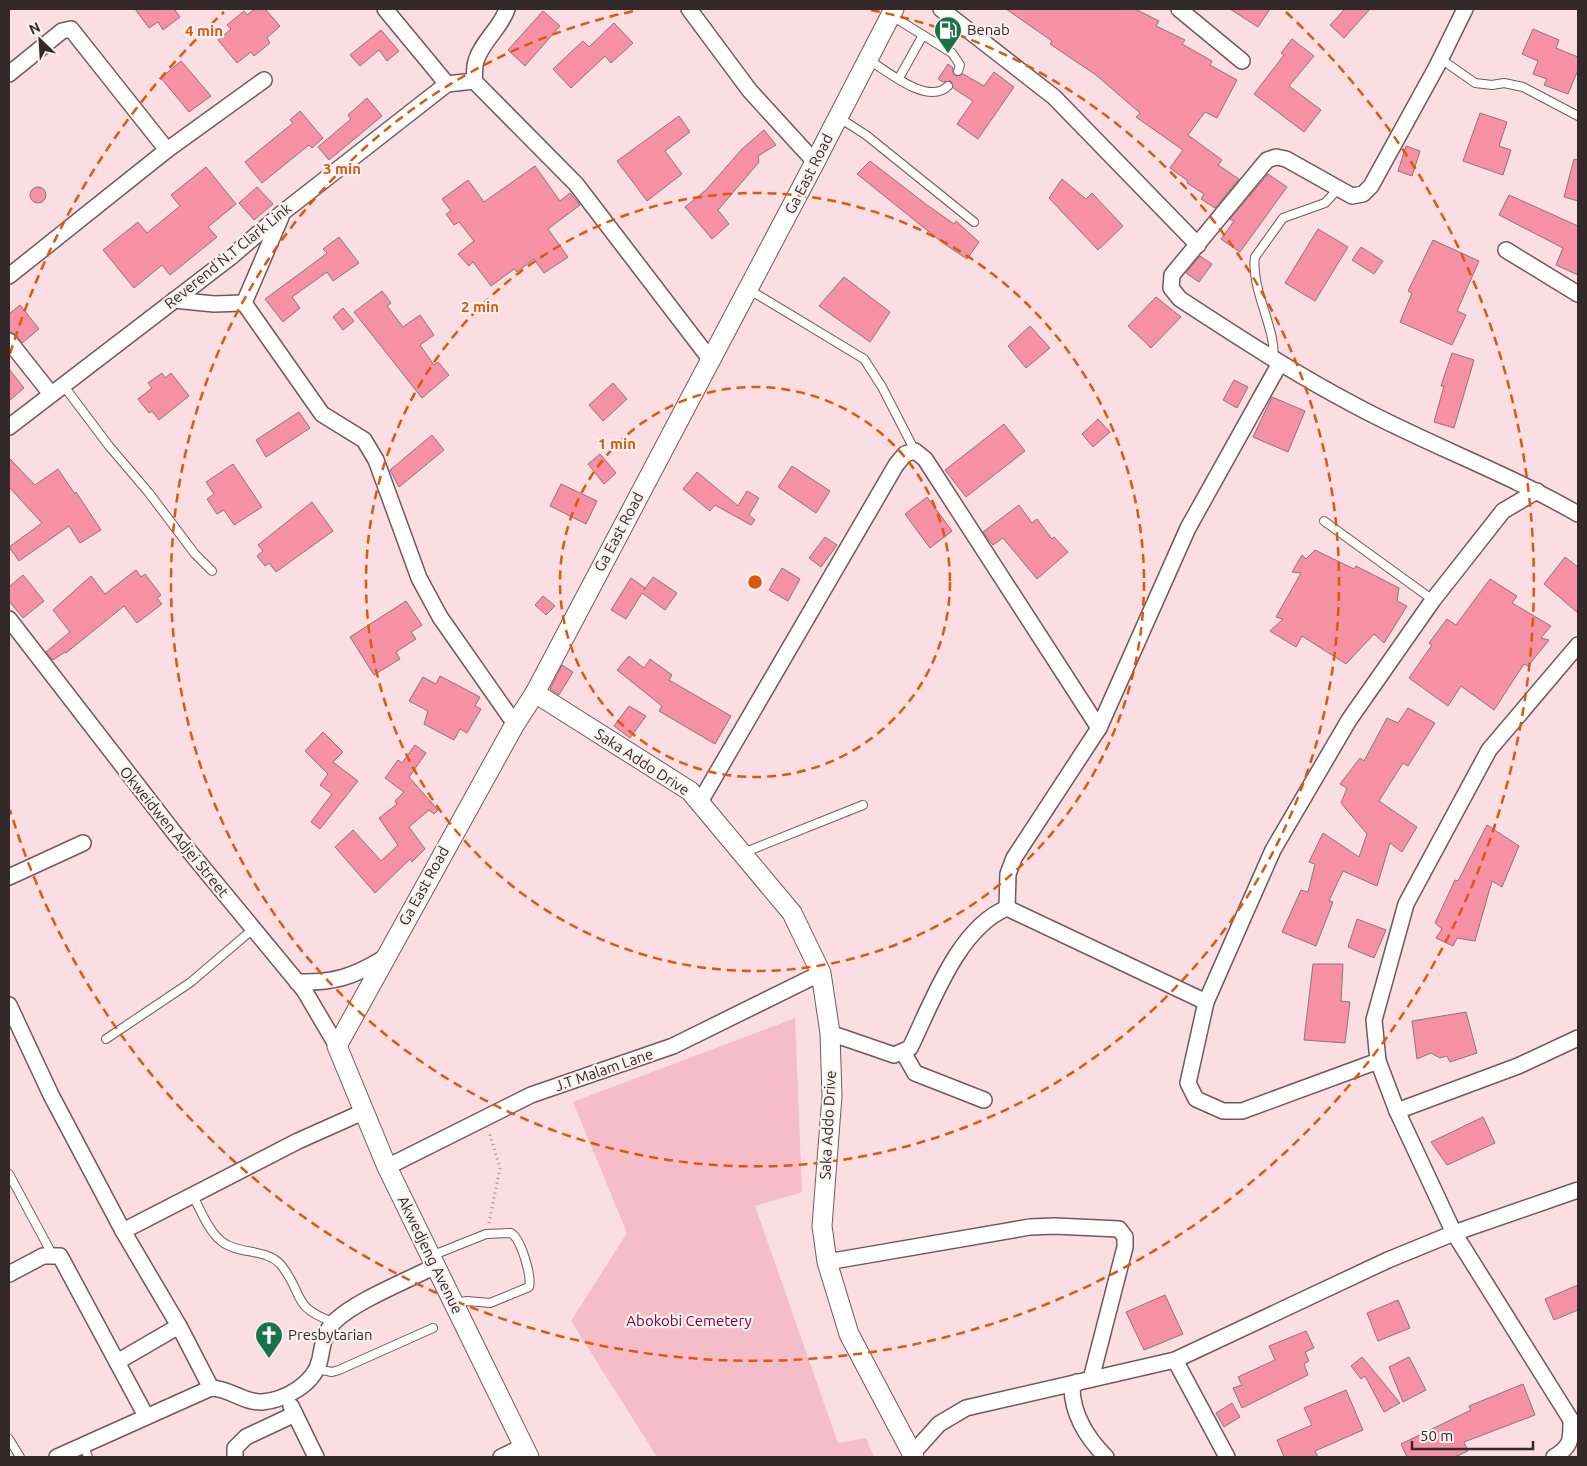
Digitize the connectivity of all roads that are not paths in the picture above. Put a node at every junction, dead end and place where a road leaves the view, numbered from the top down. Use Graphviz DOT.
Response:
graph roads {
  1 [pos="385,9"];
  2 [pos="507,9"];
  3 [pos="689,9"];
  4 [pos="941,9"];
  5 [pos="1179,9"];
  6 [pos="1465,9"];
  7 [pos="892,12"];
  8 [pos="923,35"];
  9 [pos="867,58"];
  10 [pos="1441,59"];
  11 [pos="1242,61"];
  12 [pos="958,71"];
  13 [pos="9,74"];
  14 [pos="899,78"];
  15 [pos="264,80"];
  16 [pos="474,81"];
  17 [pos="447,84"];
  18 [pos="948,86"];
  19 [pos="1578,116"];
  20 [pos="838,117"];
  21 [pos="167,150"];
  22 [pos="816,162"];
  23 [pos="1339,188"];
  24 [pos="282,213"];
  25 [pos="974,222"];
  26 [pos="1198,244"];
  27 [pos="1506,250"];
  28 [pos="9,276"];
  29 [pos="748,289"];
  30 [pos="1578,294"];
  31 [pos="174,300"];
  32 [pos="244,303"];
  33 [pos="9,341"];
  34 [pos="710,359"];
  35 [pos="1276,361"];
  36 [pos="63,385"];
  37 [pos="51,394"];
  38 [pos="9,427"];
  39 [pos="915,451"];
  40 [pos="1537,491"];
  41 [pos="1578,514"];
  42 [pos="1324,521"];
  43 [pos="212,570"];
  44 [pos="1433,600"];
  45 [pos="9,619"];
  46 [pos="1578,645"];
  47 [pos="535,693"];
  48 [pos="515,724"];
  49 [pos="1099,728"];
  50 [pos="700,802"];
  51 [pos="863,805"];
  52 [pos="83,843"];
  53 [pos="743,852"];
  54 [pos="9,877"];
  55 [pos="1007,908"];
  56 [pos="252,930"];
  57 [pos="384,958"];
  58 [pos="820,972"];
  59 [pos="297,982"];
  60 [pos="1206,1002"];
  61 [pos="9,1005"];
  62 [pos="830,1033"];
  63 [pos="106,1038"];
  64 [pos="1578,1038"];
  65 [pos="337,1048"];
  66 [pos="903,1052"];
  67 [pos="1378,1061"];
  68 [pos="984,1100"];
  69 [pos="1397,1111"];
  70 [pos="363,1112"];
  71 [pos="387,1167"];
  72 [pos="9,1174"];
  73 [pos="1578,1190"];
  74 [pos="193,1196"];
  75 [pos="123,1231"];
  76 [pos="1454,1233"];
  77 [pos="52,1254"];
  78 [pos="433,1261"];
  79 [pos="827,1262"];
  80 [pos="9,1274"];
  81 [pos="454,1303"];
  82 [pos="333,1322"];
  83 [pos="178,1326"];
  84 [pos="433,1328"];
  85 [pos="1174,1360"];
  86 [pos="117,1362"];
  87 [pos="317,1369"];
  88 [pos="1084,1380"];
  89 [pos="211,1388"];
  90 [pos="285,1396"];
  91 [pos="294,1414"];
  92 [pos="146,1416"];
  93 [pos="9,1439"];
  94 [pos="86,1451"];
  95 [pos="527,1452"];
  96 [pos="913,1456"];
  97 [pos="20,1457"];
  98 [pos="57,1457"];
  99 [pos="236,1457"];
  100 [pos="316,1457"];
  101 [pos="501,1457"];
  102 [pos="1106,1457"];
  103 [pos="1228,1457"];
  104 [pos="1554,1457"];
  1 -- 17 [label="street"];
  2 -- 16 [label="street"];
  3 -- 22 [label="street"];
  4 -- 26 [label="street"];
  5 -- 11 [label="street"];
  6 -- 10 [label="street"];
  7 -- 8 [label="lane"];
  7 -- 9 [label="street, Ga East Road"];
  8 -- 12 [label="lane"];
  8 -- 14 [label="lane"];
  9 -- 14 [label="lane"];
  9 -- 20 [label="street, Ga East Road"];
  10 -- 19 [label="lane"];
  10 -- 23 [label="street"];
  13 -- 21 [label="street"];
  14 -- 18 [label="lane"];
  15 -- 21 [label="street"];
  16 -- 17 [label="street"];
  16 -- 34 [label="street"];
  17 -- 24 [label="street, Reverend N.T Clark Link"];
  20 -- 22 [label="street, Ga East Road"];
  20 -- 25 [label="lane"];
  21 -- 28 [label="street"];
  22 -- 29 [label="street, Ga East Road"];
  23 -- 26 [label="street"];
  23 -- 35 [label="lane"];
  24 -- 31 [label="street, Reverend N.T Clark Link"];
  24 -- 32 [label="street"];
  26 -- 35 [label="street"];
  27 -- 30 [label="street"];
  29 -- 34 [label="street, Ga East Road"];
  29 -- 39 [label="lane"];
  31 -- 32 [label="street"];
  31 -- 36 [label="street, Reverend N.T Clark Link"];
  32 -- 48 [label="street"];
  33 -- 37 [label="street"];
  34 -- 47 [label="street, Ga East Road"];
  35 -- 40 [label="street"];
  35 -- 49 [label="street"];
  36 -- 37 [label="street, Reverend N.T Clark Link"];
  36 -- 43 [label="lane"];
  37 -- 38 [label="street, Reverend N.T Clark Link"];
  39 -- 49 [label="street"];
  39 -- 50 [label="street"];
  40 -- 41 [label="street"];
  40 -- 44 [label="street"];
  42 -- 44 [label="lane"];
  44 -- 60 [label="street"];
  45 -- 56 [label="street, Okweidwen Adjei Street"];
  46 -- 67 [label="street"];
  47 -- 48 [label="street, Ga East Road"];
  47 -- 50 [label="street, Saka Addo Drive"];
  48 -- 57 [label="street, Ga East Road"];
  49 -- 55 [label="street"];
  50 -- 53 [label="street, Saka Addo Drive"];
  51 -- 53 [label="lane"];
  52 -- 54 [label="street"];
  53 -- 58 [label="street, Saka Addo Drive"];
  55 -- 60 [label="street"];
  55 -- 66 [label="street"];
  56 -- 59 [label="street, Okweidwen Adjei Street"];
  56 -- 63 [label="lane"];
  57 -- 59 [label="street"];
  57 -- 65 [label="street, Ga East Road"];
  58 -- 62 [label="street, Saka Addo Drive"];
  58 -- 71 [label="street, J.T Malam Lane"];
  59 -- 65 [label="street, Okweidwen Adjei Street"];
  60 -- 67 [label="street"];
  61 -- 75 [label="street"];
  62 -- 66 [label="street"];
  62 -- 79 [label="street, Saka Addo Drive"];
  64 -- 69 [label="street"];
  65 -- 70 [label="street, Akwedjeng Avenue"];
  66 -- 68 [label="street"];
  67 -- 69 [label="street"];
  69 -- 76 [label="street"];
  70 -- 71 [label="street, Akwedjeng Avenue"];
  70 -- 74 [label="street"];
  71 -- 78 [label="street, Akwedjeng Avenue"];
  72 -- 77 [label="lane"];
  73 -- 76 [label="street"];
  74 -- 75 [label="street"];
  74 -- 82 [label="lane"];
  75 -- 83 [label="street"];
  76 -- 85 [label="street"];
  76 -- 104 [label="street"];
  77 -- 80 [label="street"];
  77 -- 86 [label="street"];
  78 -- 81 [label="street, Akwedjeng Avenue"];
  78 -- 81 [label="lane"];
  78 -- 82 [label="street"];
  79 -- 88 [label="street"];
  79 -- 96 [label="street, Saka Addo Drive"];
  81 -- 95 [label="street, Akwedjeng Avenue"];
  82 -- 87 [label="street"];
  83 -- 86 [label="street"];
  83 -- 89 [label="street"];
  84 -- 87 [label="lane"];
  85 -- 88 [label="street"];
  85 -- 103 [label="street"];
  86 -- 92 [label="street"];
  87 -- 90 [label="street"];
  88 -- 96 [label="street"];
  88 -- 102 [label="street"];
  89 -- 90 [label="street"];
  89 -- 92 [label="street"];
  90 -- 91 [label="street"];
  91 -- 99 [label="street"];
  91 -- 100 [label="street"];
  92 -- 94 [label="street"];
  93 -- 97 [label="lane"];
  94 -- 98 [label="street"];
  95 -- 101 [label="street"];
}
